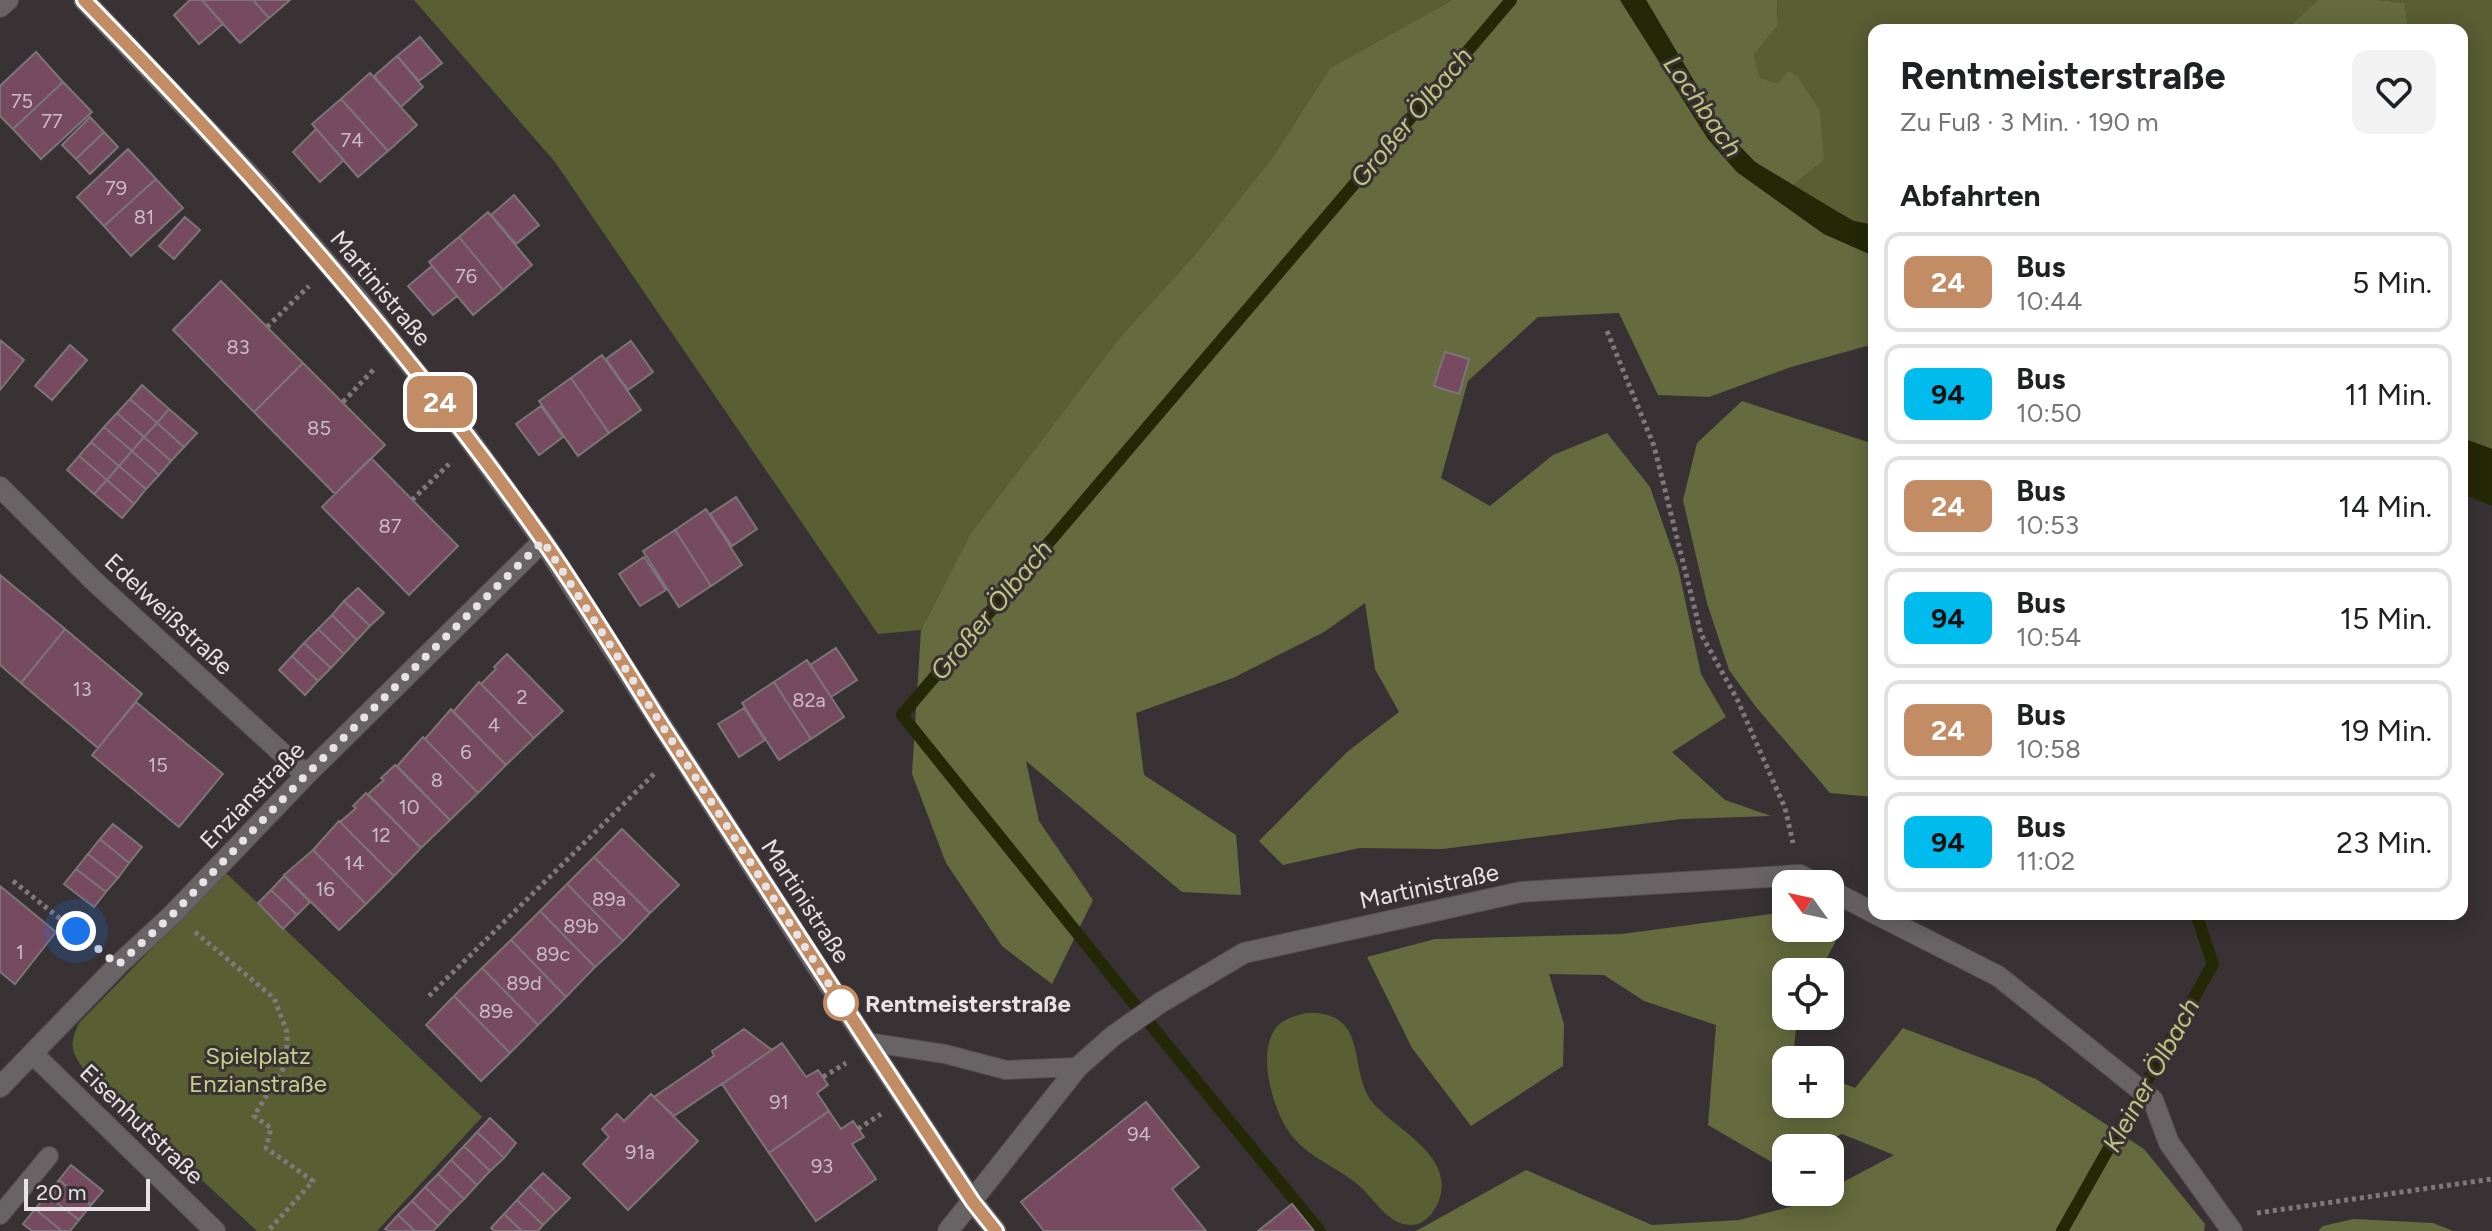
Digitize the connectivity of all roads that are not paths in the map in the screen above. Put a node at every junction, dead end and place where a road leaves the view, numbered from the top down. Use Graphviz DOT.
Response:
graph roads {
  1 [pos="8,0"];
  2 [pos="84,0"];
  3 [pos="0,7"];
  4 [pos="1,488"];
  5 [pos="543,541"];
  6 [pos="306,775"];
  7 [pos="1772,882"];
  8 [pos="1844,897"];
  9 [pos="1868,909"];
  10 [pos="1889,920"];
  11 [pos="867,1042"];
  12 [pos="33,1054"];
  13 [pos="1078,1067"];
  14 [pos="0,1087"];
  15 [pos="49,1156"];
  16 [pos="973,1202"];
  17 [pos="0,1215"];
  18 [pos="2226,1225"];
  19 [pos="215,1231"];
  20 [pos="948,1231"];
  21 [pos="996,1231"];
  1 -- 3 [label="street"];
  2 -- 5 [label="street, Martinistraße"];
  4 -- 6 [label="street, Edelweißstraße"];
  5 -- 6 [label="street, Enzianstraße"];
  5 -- 11 [label="street, Martinistraße"];
  6 -- 12 [label="street, Enzianstraße"];
  7 -- 13 [label="street, Martinistraße"];
  8 -- 9 [label="street"];
  10 -- 18 [label="street"];
  11 -- 13 [label="lane"];
  11 -- 16 [label="street, Martinistraße"];
  12 -- 14 [label="street, Enzianstraße"];
  12 -- 19 [label="street, Eisenhutstraße"];
  13 -- 16 [label="street, Martinistraße"];
  15 -- 17 [label="lane"];
  16 -- 20 [label="street"];
  16 -- 21 [label="street"];
}
